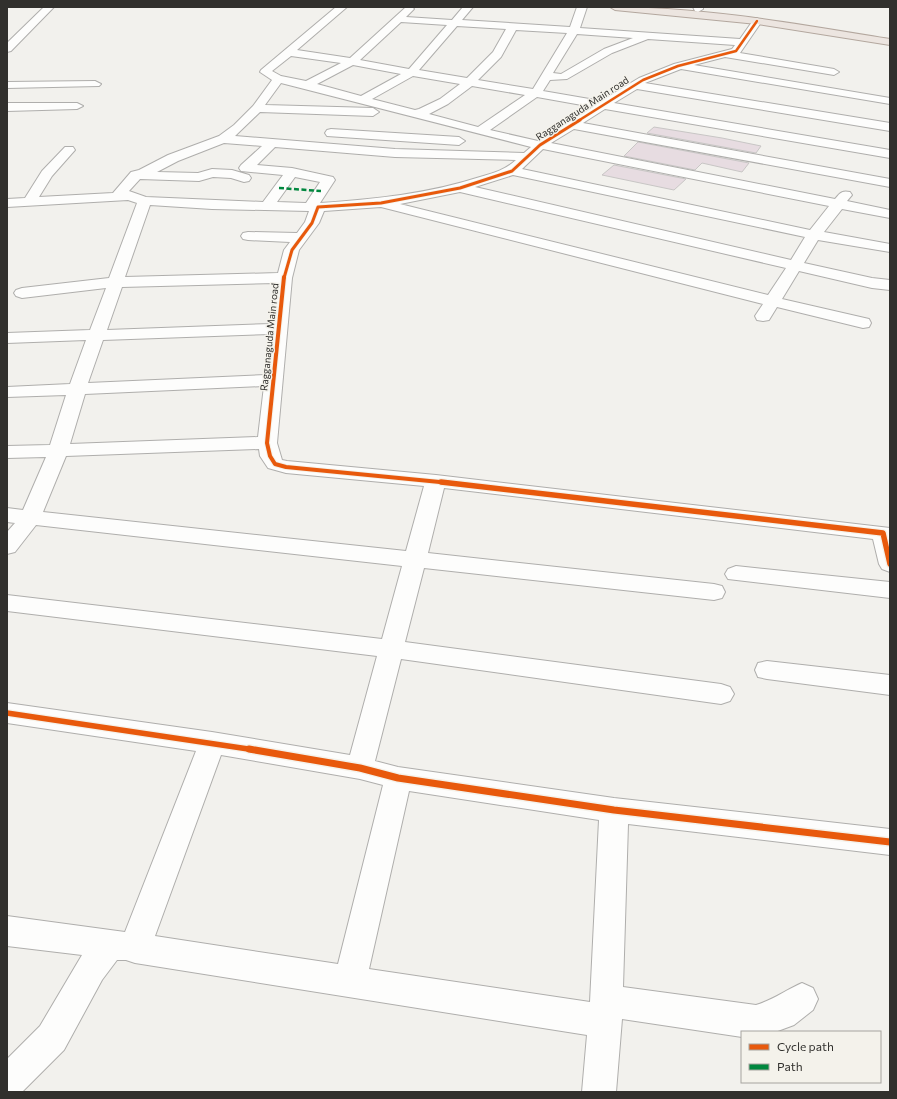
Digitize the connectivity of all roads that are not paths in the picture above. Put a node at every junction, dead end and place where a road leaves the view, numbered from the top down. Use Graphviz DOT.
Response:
graph roads {
  1 [pos="49,7"];
  2 [pos="342,7"];
  3 [pos="410,7"];
  4 [pos="468,7"];
  5 [pos="582,7"];
  6 [pos="615,7"];
  7 [pos="675,7"];
  8 [pos="698,8"];
  9 [pos="760,16"];
  10 [pos="399,18"];
  11 [pos="455,22"];
  12 [pos="512,26"];
  13 [pos="574,30"];
  14 [pos="890,33"];
  15 [pos="648,35"];
  16 [pos="743,42"];
  17 [pos="890,42"];
  18 [pos="7,49"];
  19 [pos="288,52"];
  20 [pos="726,54"];
  21 [pos="352,62"];
  22 [pos="678,66"];
  23 [pos="412,72"];
  24 [pos="834,72"];
  25 [pos="546,76"];
  26 [pos="278,79"];
  27 [pos="471,82"];
  28 [pos="95,84"];
  29 [pos="7,85"];
  30 [pos="307,85"];
  31 [pos="634,85"];
  32 [pos="536,93"];
  33 [pos="362,100"];
  34 [pos="890,101"];
  35 [pos="604,105"];
  36 [pos="7,106"];
  37 [pos="77,106"];
  38 [pos="257,108"];
  39 [pos="417,114"];
  40 [pos="574,125"];
  41 [pos="890,127"];
  42 [pos="238,128"];
  43 [pos="254,129"];
  44 [pos="480,131"];
  45 [pos="317,132"];
  46 [pos="223,139"];
  47 [pos="272,143"];
  48 [pos="540,145"];
  49 [pos="69,150"];
  50 [pos="874,151"];
  51 [pos="890,154"];
  52 [pos="173,158"];
  53 [pos="528,158"];
  54 [pos="246,168"];
  55 [pos="512,170"];
  56 [pos="292,172"];
  57 [pos="136,174"];
  58 [pos="857,177"];
  59 [pos="890,183"];
  60 [pos="460,188"];
  61 [pos="129,196"];
  62 [pos="30,200"];
  63 [pos="145,201"];
  64 [pos="7,203"];
  65 [pos="381,203"];
  66 [pos="839,204"];
  67 [pos="212,205"];
  68 [pos="268,206"];
  69 [pos="314,207"];
  70 [pos="890,214"];
  71 [pos="814,234"];
  72 [pos="248,236"];
  73 [pos="300,238"];
  74 [pos="890,248"];
  75 [pos="794,265"];
  76 [pos="284,278"];
  77 [pos="116,282"];
  78 [pos="890,285"];
  79 [pos="22,293"];
  80 [pos="772,301"];
  81 [pos="763,316"];
  82 [pos="863,323"];
  83 [pos="280,329"];
  84 [pos="97,335"];
  85 [pos="7,338"];
  86 [pos="274,380"];
  87 [pos="77,389"];
  88 [pos="7,392"];
  89 [pos="268,443"];
  90 [pos="58,451"];
  91 [pos="7,452"];
  92 [pos="436,481"];
  93 [pos="7,515"];
  94 [pos="30,518"];
  95 [pos="7,548"];
  96 [pos="416,559"];
  97 [pos="890,564"];
  98 [pos="736,574"];
  99 [pos="890,590"];
  100 [pos="714,592"];
  101 [pos="7,603"];
  102 [pos="392,649"];
  103 [pos="767,670"];
  104 [pos="890,685"];
  105 [pos="721,694"];
  106 [pos="7,713"];
  107 [pos="212,743"];
  108 [pos="360,768"];
  109 [pos="398,778"];
  110 [pos="614,810"];
  111 [pos="890,842"];
  112 [pos="7,931"];
  113 [pos="123,946"];
  114 [pos="350,981"];
  115 [pos="802,999"];
  116 [pos="605,1011"];
  117 [pos="7,1083"];
  118 [pos="599,1092"];
  1 -- 18 [label="street"];
  2 -- 19 [label="street"];
  3 -- 10 [label="street"];
  4 -- 11 [label="street"];
  5 -- 13 [label="street"];
  6 -- 9 [label="main road"];
  7 -- 8 [label="main road"];
  8 -- 9 [label="main road"];
  9 -- 14 [label="main road"];
  9 -- 16 [label="street, Ragganaguda Main road"];
  9 -- 17 [label="main road"];
  10 -- 11 [label="street"];
  10 -- 21 [label="street"];
  11 -- 12 [label="street"];
  11 -- 23 [label="street"];
  12 -- 13 [label="street"];
  12 -- 27 [label="street"];
  13 -- 15 [label="street"];
  13 -- 25 [label="street"];
  15 -- 16 [label="street"];
  15 -- 25 [label="street"];
  16 -- 20 [label="street, Ragganaguda Main road"];
  19 -- 21 [label="street"];
  19 -- 26 [label="street"];
  20 -- 22 [label="street, Ragganaguda Main road"];
  20 -- 24 [label="street"];
  21 -- 23 [label="street"];
  21 -- 30 [label="street"];
  22 -- 31 [label="street, Ragganaguda Main road"];
  22 -- 34 [label="street"];
  23 -- 27 [label="street"];
  23 -- 33 [label="street"];
  25 -- 32 [label="street"];
  26 -- 30 [label="street"];
  26 -- 38 [label="street"];
  27 -- 32 [label="street"];
  27 -- 39 [label="street"];
  28 -- 29 [label="street"];
  30 -- 33 [label="street"];
  31 -- 35 [label="street, Ragganaguda Main road"];
  31 -- 41 [label="street"];
  32 -- 35 [label="street"];
  32 -- 44 [label="street"];
  33 -- 39 [label="street"];
  35 -- 40 [label="street, Ragganaguda Main road"];
  35 -- 50 [label="street"];
  36 -- 37 [label="street"];
  38 -- 39 [label="street"];
  38 -- 42 [label="street"];
  39 -- 44 [label="street"];
  40 -- 48 [label="street, Ragganaguda Main road"];
  40 -- 58 [label="street"];
  41 -- 50 [label="street"];
  42 -- 43 [label="street"];
  42 -- 46 [label="street"];
  44 -- 48 [label="street"];
  45 -- 48 [label="street"];
  46 -- 47 [label="street"];
  46 -- 52 [label="street"];
  47 -- 53 [label="street"];
  47 -- 54 [label="street"];
  48 -- 53 [label="street, Ragganaguda Main road"];
  48 -- 66 [label="street"];
  49 -- 62 [label="street"];
  50 -- 51 [label="street"];
  50 -- 58 [label="street"];
  52 -- 54 [label="street"];
  52 -- 57 [label="street"];
  53 -- 55 [label="street, Ragganaguda Main road"];
  54 -- 56 [label="street"];
  55 -- 60 [label="street, Ragganaguda Main road"];
  55 -- 71 [label="street"];
  56 -- 68 [label="street"];
  56 -- 69 [label="street"];
  57 -- 61 [label="street"];
  57 -- 67 [label="street"];
  58 -- 59 [label="street"];
  58 -- 66 [label="street"];
  60 -- 65 [label="street, Ragganaguda Main road"];
  60 -- 75 [label="street"];
  61 -- 62 [label="street"];
  61 -- 63 [label="street"];
  62 -- 64 [label="street"];
  63 -- 67 [label="street"];
  63 -- 77 [label="street"];
  65 -- 69 [label="street, Ragganaguda Main road"];
  65 -- 80 [label="street"];
  66 -- 70 [label="street"];
  66 -- 71 [label="street"];
  67 -- 68 [label="street"];
  68 -- 69 [label="street"];
  69 -- 73 [label="street, Ragganaguda Main road"];
  71 -- 74 [label="street"];
  71 -- 75 [label="street"];
  72 -- 73 [label="street"];
  73 -- 76 [label="street, Ragganaguda Main road"];
  75 -- 78 [label="street"];
  75 -- 80 [label="street"];
  76 -- 77 [label="street"];
  76 -- 83 [label="street, Ragganaguda Main road"];
  77 -- 79 [label="street"];
  77 -- 84 [label="street"];
  80 -- 81 [label="street"];
  80 -- 82 [label="street"];
  83 -- 84 [label="street"];
  83 -- 86 [label="street, Ragganaguda Main road"];
  84 -- 85 [label="street"];
  84 -- 87 [label="street"];
  86 -- 87 [label="street"];
  86 -- 89 [label="street, Ragganaguda Main road"];
  87 -- 88 [label="street"];
  87 -- 90 [label="street"];
  89 -- 90 [label="street"];
  89 -- 92 [label="street, Ragganaguda Main road"];
  90 -- 91 [label="street"];
  90 -- 94 [label="street"];
  92 -- 96 [label="street"];
  92 -- 97 [label="street"];
  93 -- 94 [label="street"];
  94 -- 95 [label="street"];
  94 -- 96 [label="street"];
  96 -- 100 [label="street"];
  96 -- 102 [label="street"];
  98 -- 99 [label="street"];
  101 -- 102 [label="street"];
  102 -- 105 [label="street"];
  102 -- 108 [label="street"];
  103 -- 104 [label="street"];
  106 -- 107 [label="street"];
  107 -- 108 [label="street"];
  107 -- 113 [label="street"];
  108 -- 109 [label="street"];
  109 -- 110 [label="street"];
  109 -- 114 [label="street"];
  110 -- 111 [label="street"];
  110 -- 116 [label="street"];
  112 -- 113 [label="street"];
  113 -- 114 [label="street"];
  113 -- 117 [label="street"];
  114 -- 116 [label="street"];
  115 -- 116 [label="street"];
  116 -- 118 [label="street"];
}
